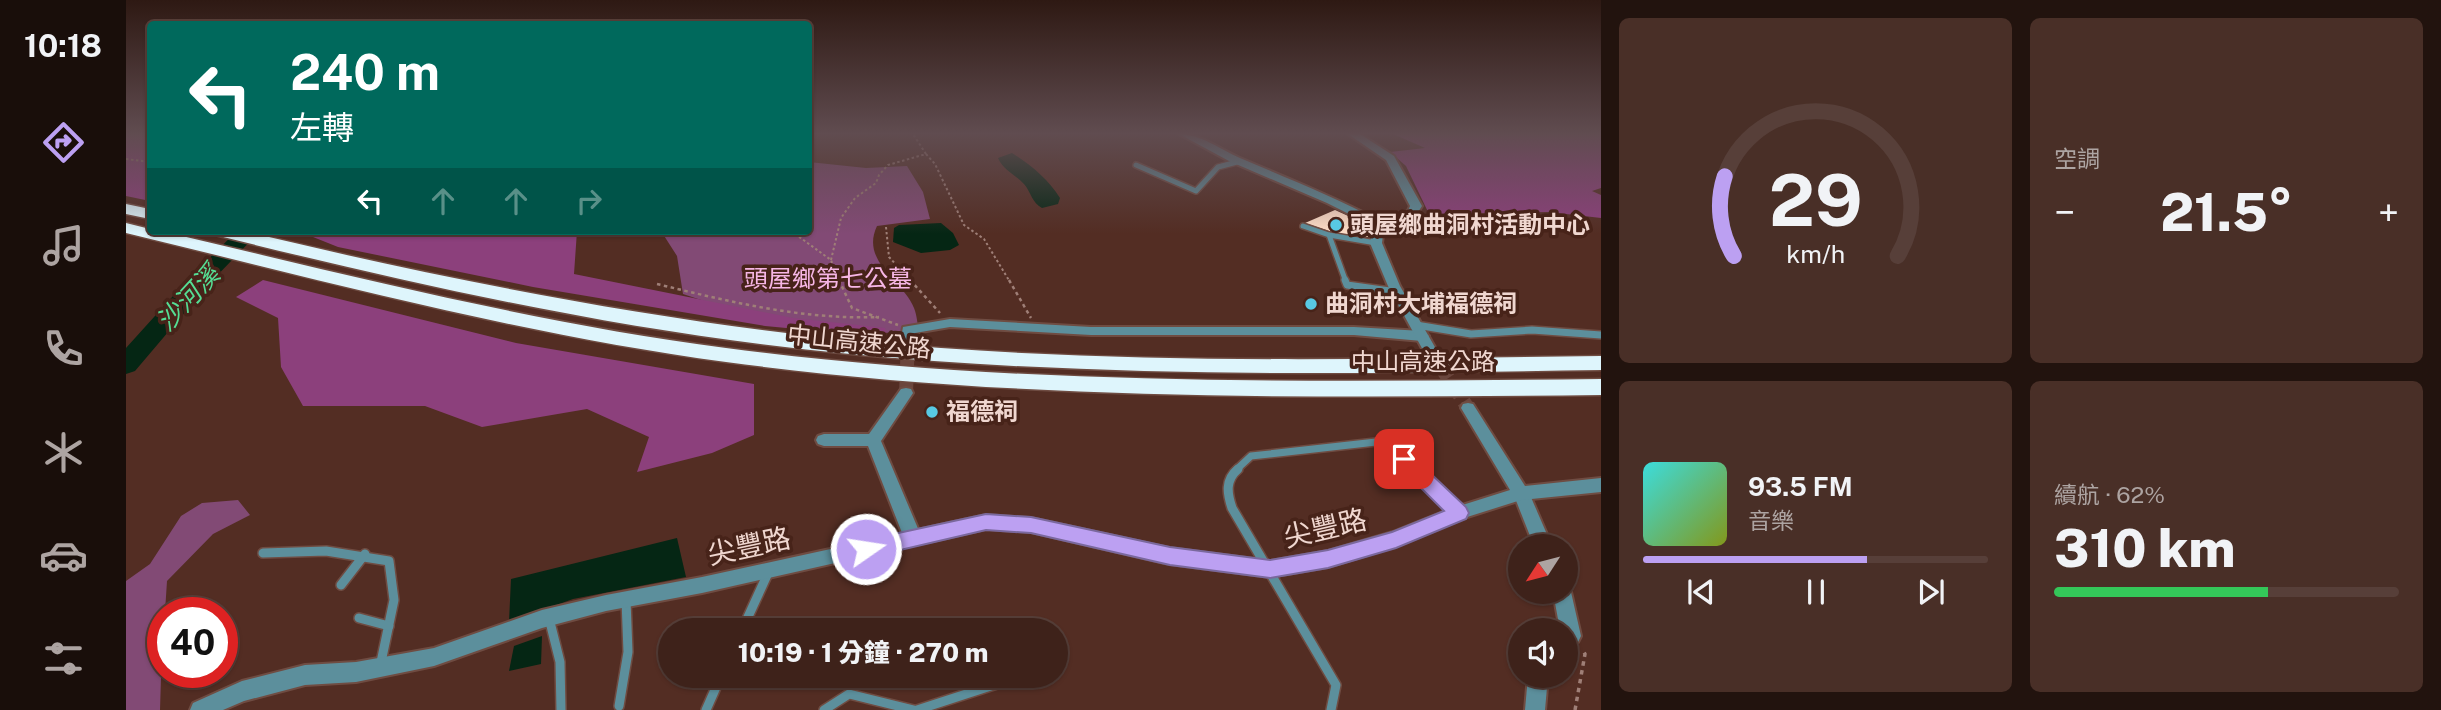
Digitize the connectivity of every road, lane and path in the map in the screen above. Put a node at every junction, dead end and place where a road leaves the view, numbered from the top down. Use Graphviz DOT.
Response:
graph roads {
  1 [pos="883,167"];
  2 [pos="936,167"];
  3 [pos="1143,167"];
  4 [pos="1218,167"];
  5 [pos="1250,167"];
  6 [pos="1395,167"];
  7 [pos="126,209"];
  8 [pos="147,213"];
  9 [pos="1379,225"];
  10 [pos="1303,226"];
  11 [pos="886,227"];
  12 [pos="126,228"];
  13 [pos="147,233"];
  14 [pos="154,235"];
  15 [pos="237,235"];
  16 [pos="797,235"];
  17 [pos="1328,235"];
  18 [pos="1376,243"];
  19 [pos="831,260"];
  20 [pos="657,284"];
  21 [pos="1397,292"];
  22 [pos="879,317"];
  23 [pos="950,323"];
  24 [pos="1036,327"];
  25 [pos="1419,330"];
  26 [pos="908,334"];
  27 [pos="1601,335"];
  28 [pos="1429,349"];
  29 [pos="1601,363"];
  30 [pos="1601,387"];
  31 [pos="906,393"];
  32 [pos="1468,408"];
  33 [pos="824,440"];
  34 [pos="873,440"];
  35 [pos="1601,485"];
  36 [pos="1521,493"];
  37 [pos="1459,513"];
  38 [pos="1538,534"];
  39 [pos="914,538"];
  40 [pos="263,553"];
  41 [pos="365,554"];
  42 [pos="1270,569"];
  43 [pos="769,570"];
  44 [pos="341,585"];
  45 [pos="626,599"];
  46 [pos="359,618"];
  47 [pos="549,618"];
  48 [pos="747,618"];
  49 [pos="389,626"];
  50 [pos="1578,647"];
  51 [pos="379,667"];
  52 [pos="716,688"];
  53 [pos="984,688"];
  54 [pos="1537,688"];
  55 [pos="619,706"];
  56 [pos="200,710"];
  57 [pos="561,710"];
  58 [pos="706,710"];
  59 [pos="824,710"];
  60 [pos="915,710"];
  61 [pos="1331,710"];
  62 [pos="1535,710"];
  63 [pos="1575,710"];
  1 -- 19 [label="path"];
  2 -- 24 [label="path"];
  3 -- 4 [label="lane"];
  5 -- 9 [label="street"];
  6 -- 9 [label="street"];
  7 -- 8 [label="highway"];
  9 -- 18 [label="street"];
  10 -- 17 [label="lane"];
  11 -- 23 [label="path"];
  12 -- 13 [label="highway, 中山高速公路"];
  14 -- 30 [label="highway, 中山高速公路"];
  15 -- 29 [label="highway, 中山高速公路"];
  16 -- 19 [label="path"];
  17 -- 18 [label="lane"];
  17 -- 21 [label="lane"];
  18 -- 21 [label="street"];
  19 -- 22 [label="path"];
  20 -- 22 [label="path"];
  21 -- 25 [label="street"];
  22 -- 26 [label="path"];
  23 -- 24 [label="street"];
  23 -- 26 [label="street"];
  24 -- 25 [label="street"];
  25 -- 27 [label="lane"];
  25 -- 28 [label="street"];
  31 -- 34 [label="street"];
  32 -- 36 [label="street"];
  33 -- 34 [label="street"];
  34 -- 39 [label="street"];
  35 -- 36 [label="street, 尖豐路"];
  36 -- 37 [label="street, 尖豐路"];
  36 -- 38 [label="street"];
  37 -- 42 [label="street, 尖豐路"];
  37 -- 42 [label="lane"];
  39 -- 42 [label="street, 尖豐路"];
  39 -- 43 [label="street, 尖豐路"];
  40 -- 41 [label="lane"];
  41 -- 44 [label="lane"];
  41 -- 49 [label="lane"];
  42 -- 61 [label="lane"];
  43 -- 45 [label="street, 尖豐路"];
  43 -- 48 [label="lane"];
  45 -- 47 [label="street, 尖豐路"];
  45 -- 55 [label="lane"];
  46 -- 49 [label="lane"];
  47 -- 51 [label="street, 尖豐路"];
  47 -- 57 [label="lane"];
  49 -- 51 [label="lane"];
  50 -- 63 [label="path"];
  51 -- 56 [label="street, 尖豐路"];
  52 -- 58 [label="lane"];
  53 -- 60 [label="lane"];
  54 -- 62 [label="street"];
  59 -- 60 [label="lane"];
}
